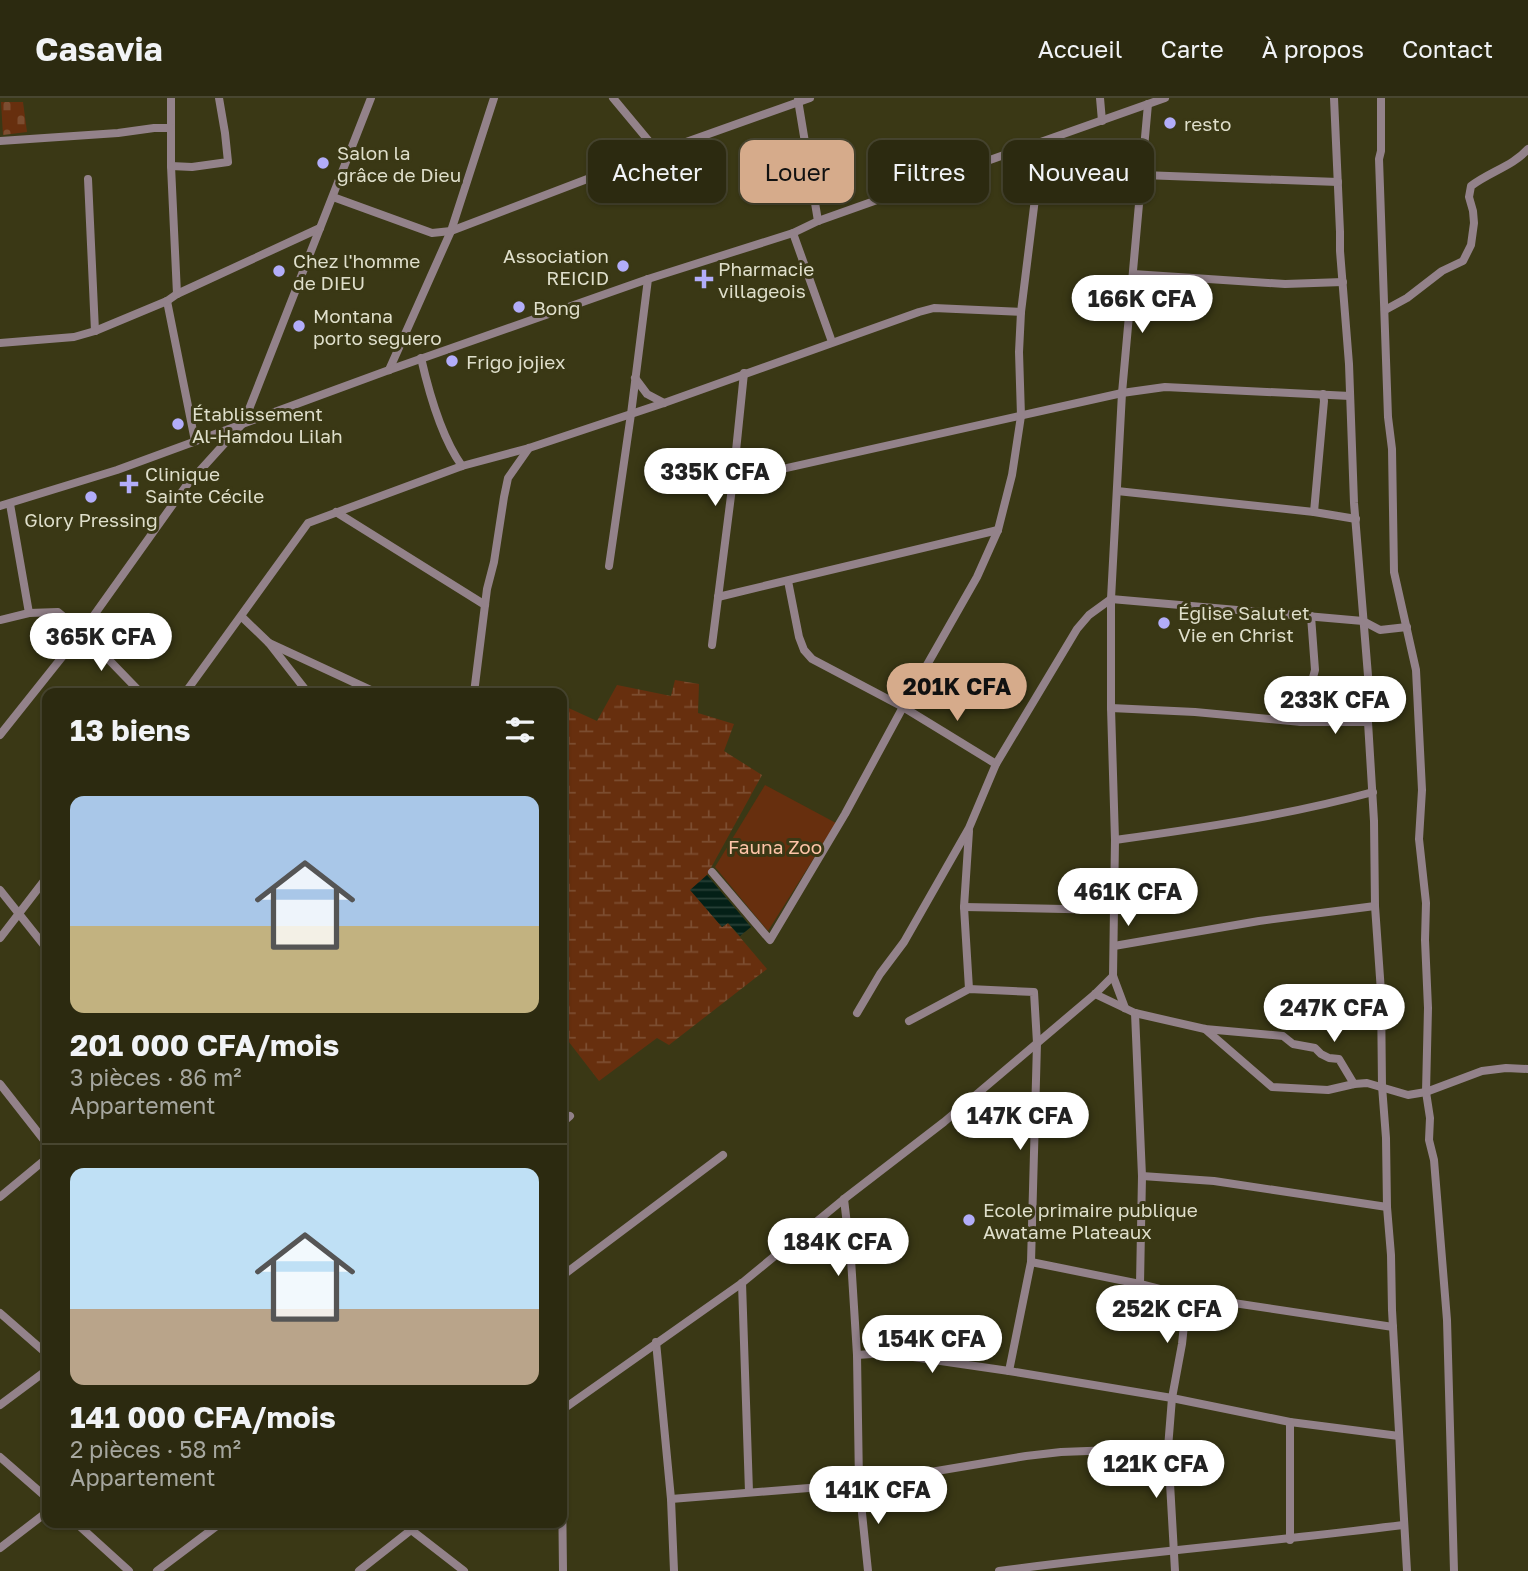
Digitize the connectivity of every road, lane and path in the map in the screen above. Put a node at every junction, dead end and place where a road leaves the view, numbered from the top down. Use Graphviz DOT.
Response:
graph roads {
  1 [pos="171,98"];
  2 [pos="219,98"];
  3 [pos="371,98"];
  4 [pos="494,98"];
  5 [pos="614,98"];
  6 [pos="810,98"];
  7 [pos="1100,98"];
  8 [pos="1165,98"];
  9 [pos="1334,98"];
  10 [pos="1381,98"];
  11 [pos="798,100"];
  12 [pos="1148,104"];
  13 [pos="1102,121"];
  14 [pos="170,128"];
  15 [pos="648,140"];
  16 [pos="690,140"];
  17 [pos="1048,140"];
  18 [pos="1145,140"];
  19 [pos="0,141"];
  20 [pos="1528,149"];
  21 [pos="1003,156"];
  22 [pos="171,166"];
  23 [pos="1154,175"];
  24 [pos="88,178"];
  25 [pos="588,178"];
  26 [pos="1338,182"];
  27 [pos="333,197"];
  28 [pos="1034,203"];
  29 [pos="1139,203"];
  30 [pos="818,221"];
  31 [pos="320,228"];
  32 [pos="451,230"];
  33 [pos="793,233"];
  34 [pos="1133,274"];
  35 [pos="648,279"];
  36 [pos="1343,282"];
  37 [pos="177,294"];
  38 [pos="167,301"];
  39 [pos="1385,310"];
  40 [pos="1021,312"];
  41 [pos="95,331"];
  42 [pos="832,342"];
  43 [pos="0,343"];
  44 [pos="421,358"];
  45 [pos="389,370"];
  46 [pos="744,373"];
  47 [pos="635,378"];
  48 [pos="1122,393"];
  49 [pos="1323,394"];
  50 [pos="1350,396"];
  51 [pos="664,403"];
  52 [pos="631,414"];
  53 [pos="1021,416"];
  54 [pos="244,422"];
  55 [pos="195,441"];
  56 [pos="528,448"];
  57 [pos="463,466"];
  58 [pos="733,480"];
  59 [pos="1117,491"];
  60 [pos="10,504"];
  61 [pos="0,506"];
  62 [pos="336,512"];
  63 [pos="1314,512"];
  64 [pos="1356,519"];
  65 [pos="998,530"];
  66 [pos="609,566"];
  67 [pos="788,581"];
  68 [pos="718,597"];
  69 [pos="1111,599"];
  70 [pos="485,606"];
  71 [pos="29,613"];
  72 [pos="1311,616"];
  73 [pos="242,617"];
  74 [pos="0,620"];
  75 [pos="1363,621"];
  76 [pos="1407,627"];
  77 [pos="82,632"];
  78 [pos="269,643"];
  79 [pos="712,646"];
  80 [pos="136,688"];
  81 [pos="189,688"];
  82 [pos="304,688"];
  83 [pos="366,688"];
  84 [pos="475,688"];
  85 [pos="903,707"];
  86 [pos="1111,708"];
  87 [pos="1301,722"];
  88 [pos="1368,722"];
  89 [pos="0,735"];
  90 [pos="996,764"];
  91 [pos="1373,792"];
  92 [pos="969,828"];
  93 [pos="1115,840"];
  94 [pos="712,872"];
  95 [pos="42,884"];
  96 [pos="0,890"];
  97 [pos="1375,906"];
  98 [pos="964,907"];
  99 [pos="1113,910"];
  100 [pos="19,914"];
  101 [pos="0,938"];
  102 [pos="42,943"];
  103 [pos="1114,946"];
  104 [pos="1113,976"];
  105 [pos="969,989"];
  106 [pos="1095,994"];
  107 [pos="1125,1009"];
  108 [pos="857,1013"];
  109 [pos="1135,1013"];
  110 [pos="909,1021"];
  111 [pos="1205,1030"];
  112 [pos="1037,1043"];
  113 [pos="1528,1069"];
  114 [pos="0,1084"];
  115 [pos="1354,1084"];
  116 [pos="1382,1086"];
  117 [pos="6,1091"];
  118 [pos="1426,1092"];
  119 [pos="0,1101"];
  120 [pos="570,1116"];
  121 [pos="567,1119"];
  122 [pos="42,1138"];
  123 [pos="723,1155"];
  124 [pos="42,1162"];
  125 [pos="1142,1176"];
  126 [pos="0,1197"];
  127 [pos="844,1199"];
  128 [pos="1387,1207"];
  129 [pos="1031,1262"];
  130 [pos="567,1272"];
  131 [pos="742,1283"];
  132 [pos="1140,1284"];
  133 [pos="1187,1296"];
  134 [pos="0,1313"];
  135 [pos="1393,1326"];
  136 [pos="656,1342"];
  137 [pos="42,1350"];
  138 [pos="857,1355"];
  139 [pos="1009,1371"];
  140 [pos="42,1374"];
  141 [pos="1172,1398"];
  142 [pos="0,1405"];
  143 [pos="567,1406"];
  144 [pos="1290,1422"];
  145 [pos="1399,1436"];
  146 [pos="1168,1448"];
  147 [pos="0,1457"];
  148 [pos="859,1484"];
  149 [pos="748,1492"];
  150 [pos="42,1494"];
  151 [pos="671,1499"];
  152 [pos="42,1516"];
  153 [pos="1403,1525"];
  154 [pos="82,1528"];
  155 [pos="214,1528"];
  156 [pos="407,1528"];
  157 [pos="414,1528"];
  158 [pos="563,1528"];
  159 [pos="410,1531"];
  160 [pos="1290,1539"];
  161 [pos="0,1548"];
  162 [pos="1173,1550"];
  163 [pos="129,1571"];
  164 [pos="157,1571"];
  165 [pos="359,1571"];
  166 [pos="464,1571"];
  167 [pos="564,1571"];
  168 [pos="674,1571"];
  169 [pos="868,1571"];
  170 [pos="999,1571"];
  171 [pos="1175,1571"];
  172 [pos="1406,1571"];
  173 [pos="1454,1571"];
  1 -- 14 [label="street"];
  2 -- 22 [label="street"];
  3 -- 27 [label="street"];
  4 -- 32 [label="street"];
  5 -- 15 [label="street"];
  6 -- 11 [label="street"];
  7 -- 13 [label="street"];
  8 -- 12 [label="street"];
  9 -- 26 [label="street"];
  10 -- 39 [label="street"];
  11 -- 16 [label="street"];
  11 -- 30 [label="street"];
  12 -- 13 [label="street"];
  12 -- 18 [label="street"];
  13 -- 17 [label="street"];
  14 -- 19 [label="street"];
  14 -- 22 [label="street"];
  20 -- 39 [label="street"];
  21 -- 30 [label="street"];
  22 -- 37 [label="street"];
  23 -- 26 [label="street"];
  24 -- 41 [label="street"];
  25 -- 32 [label="street"];
  26 -- 36 [label="street"];
  27 -- 31 [label="street"];
  27 -- 32 [label="street"];
  28 -- 40 [label="street"];
  29 -- 34 [label="street"];
  30 -- 33 [label="street"];
  31 -- 37 [label="street"];
  31 -- 54 [label="street"];
  32 -- 45 [label="street"];
  33 -- 35 [label="street"];
  33 -- 42 [label="street"];
  34 -- 36 [label="street"];
  34 -- 48 [label="street"];
  35 -- 44 [label="street"];
  35 -- 47 [label="street"];
  36 -- 50 [label="street"];
  37 -- 38 [label="street"];
  38 -- 41 [label="street"];
  38 -- 55 [label="street"];
  39 -- 76 [label="street"];
  40 -- 42 [label="street"];
  40 -- 53 [label="street"];
  41 -- 43 [label="street"];
  42 -- 46 [label="street"];
  44 -- 45 [label="street"];
  44 -- 57 [label="street"];
  45 -- 54 [label="street"];
  46 -- 51 [label="street"];
  46 -- 58 [label="street"];
  47 -- 51 [label="street"];
  47 -- 52 [label="street"];
  48 -- 49 [label="street"];
  48 -- 53 [label="street"];
  48 -- 59 [label="street"];
  49 -- 50 [label="street"];
  49 -- 63 [label="street"];
  50 -- 64 [label="street"];
  51 -- 52 [label="street"];
  52 -- 56 [label="street"];
  52 -- 66 [label="street"];
  53 -- 58 [label="street"];
  53 -- 65 [label="street"];
  54 -- 55 [label="street"];
  54 -- 77 [label="street"];
  55 -- 60 [label="street"];
  56 -- 57 [label="street"];
  56 -- 70 [label="street"];
  57 -- 62 [label="street"];
  58 -- 68 [label="street"];
  59 -- 63 [label="street"];
  59 -- 69 [label="street"];
  60 -- 61 [label="street"];
  60 -- 71 [label="street"];
  62 -- 70 [label="street"];
  62 -- 73 [label="street"];
  63 -- 64 [label="street"];
  64 -- 75 [label="street"];
  65 -- 67 [label="street"];
  65 -- 85 [label="street"];
  67 -- 68 [label="street"];
  67 -- 85 [label="street"];
  68 -- 79 [label="street"];
  69 -- 72 [label="street"];
  69 -- 86 [label="street"];
  69 -- 90 [label="street"];
  70 -- 84 [label="street"];
  71 -- 74 [label="street"];
  71 -- 77 [label="street"];
  72 -- 75 [label="street"];
  72 -- 87 [label="street"];
  73 -- 78 [label="street"];
  73 -- 81 [label="street"];
  75 -- 76 [label="street"];
  75 -- 88 [label="street"];
  76 -- 118 [label="street"];
  77 -- 80 [label="street"];
  77 -- 89 [label="street"];
  78 -- 82 [label="street"];
  78 -- 83 [label="street"];
  85 -- 90 [label="street"];
  85 -- 94 [label="street"];
  86 -- 87 [label="street"];
  86 -- 93 [label="street"];
  87 -- 88 [label="street"];
  88 -- 91 [label="street"];
  90 -- 92 [label="street"];
  91 -- 93 [label="street"];
  91 -- 97 [label="street"];
  92 -- 98 [label="street"];
  92 -- 108 [label="street"];
  93 -- 99 [label="street"];
  95 -- 100 [label="street"];
  96 -- 100 [label="street"];
  97 -- 103 [label="street"];
  97 -- 116 [label="street"];
  98 -- 99 [label="street"];
  98 -- 105 [label="street"];
  99 -- 103 [label="street"];
  100 -- 101 [label="street"];
  100 -- 102 [label="street"];
  103 -- 104 [label="street"];
  104 -- 106 [label="street"];
  104 -- 107 [label="street"];
  105 -- 110 [label="street"];
  105 -- 112 [label="street"];
  106 -- 107 [label="street"];
  106 -- 112 [label="street"];
  107 -- 109 [label="street"];
  109 -- 111 [label="street"];
  109 -- 125 [label="street"];
  111 -- 115 [label="street"];
  111 -- 115 [label="street"];
  112 -- 127 [label="street"];
  112 -- 129 [label="street"];
  113 -- 118 [label="street"];
  114 -- 117 [label="street"];
  115 -- 116 [label="street"];
  116 -- 118 [label="street"];
  116 -- 128 [label="street"];
  117 -- 119 [label="street"];
  117 -- 122 [label="street"];
  118 -- 173 [label="street"];
  120 -- 121 [label="street"];
  123 -- 130 [label="street"];
  124 -- 126 [label="street"];
  125 -- 128 [label="street"];
  125 -- 132 [label="street"];
  127 -- 131 [label="street"];
  127 -- 138 [label="street"];
  128 -- 135 [label="street"];
  129 -- 132 [label="street"];
  129 -- 139 [label="street"];
  131 -- 136 [label="street"];
  131 -- 149 [label="street"];
  132 -- 133 [label="street"];
  133 -- 135 [label="street"];
  133 -- 141 [label="street"];
  134 -- 137 [label="street"];
  135 -- 145 [label="street"];
  136 -- 143 [label="street"];
  136 -- 151 [label="street"];
  138 -- 139 [label="street"];
  138 -- 148 [label="street"];
  139 -- 141 [label="street"];
  140 -- 142 [label="street"];
  141 -- 144 [label="street"];
  141 -- 146 [label="street"];
  144 -- 145 [label="street"];
  144 -- 160 [label="street"];
  145 -- 153 [label="street"];
  146 -- 148 [label="street"];
  146 -- 162 [label="street"];
  147 -- 150 [label="street"];
  148 -- 149 [label="street"];
  148 -- 169 [label="street"];
  149 -- 151 [label="street"];
  151 -- 168 [label="street"];
  152 -- 161 [label="street"];
  153 -- 160 [label="street"];
  153 -- 172 [label="street"];
  154 -- 163 [label="street"];
  155 -- 164 [label="street"];
  156 -- 159 [label="street"];
  157 -- 159 [label="street"];
  158 -- 167 [label="street"];
  159 -- 165 [label="street"];
  159 -- 166 [label="street"];
  160 -- 162 [label="street"];
  162 -- 170 [label="street"];
  162 -- 171 [label="street"];
}
